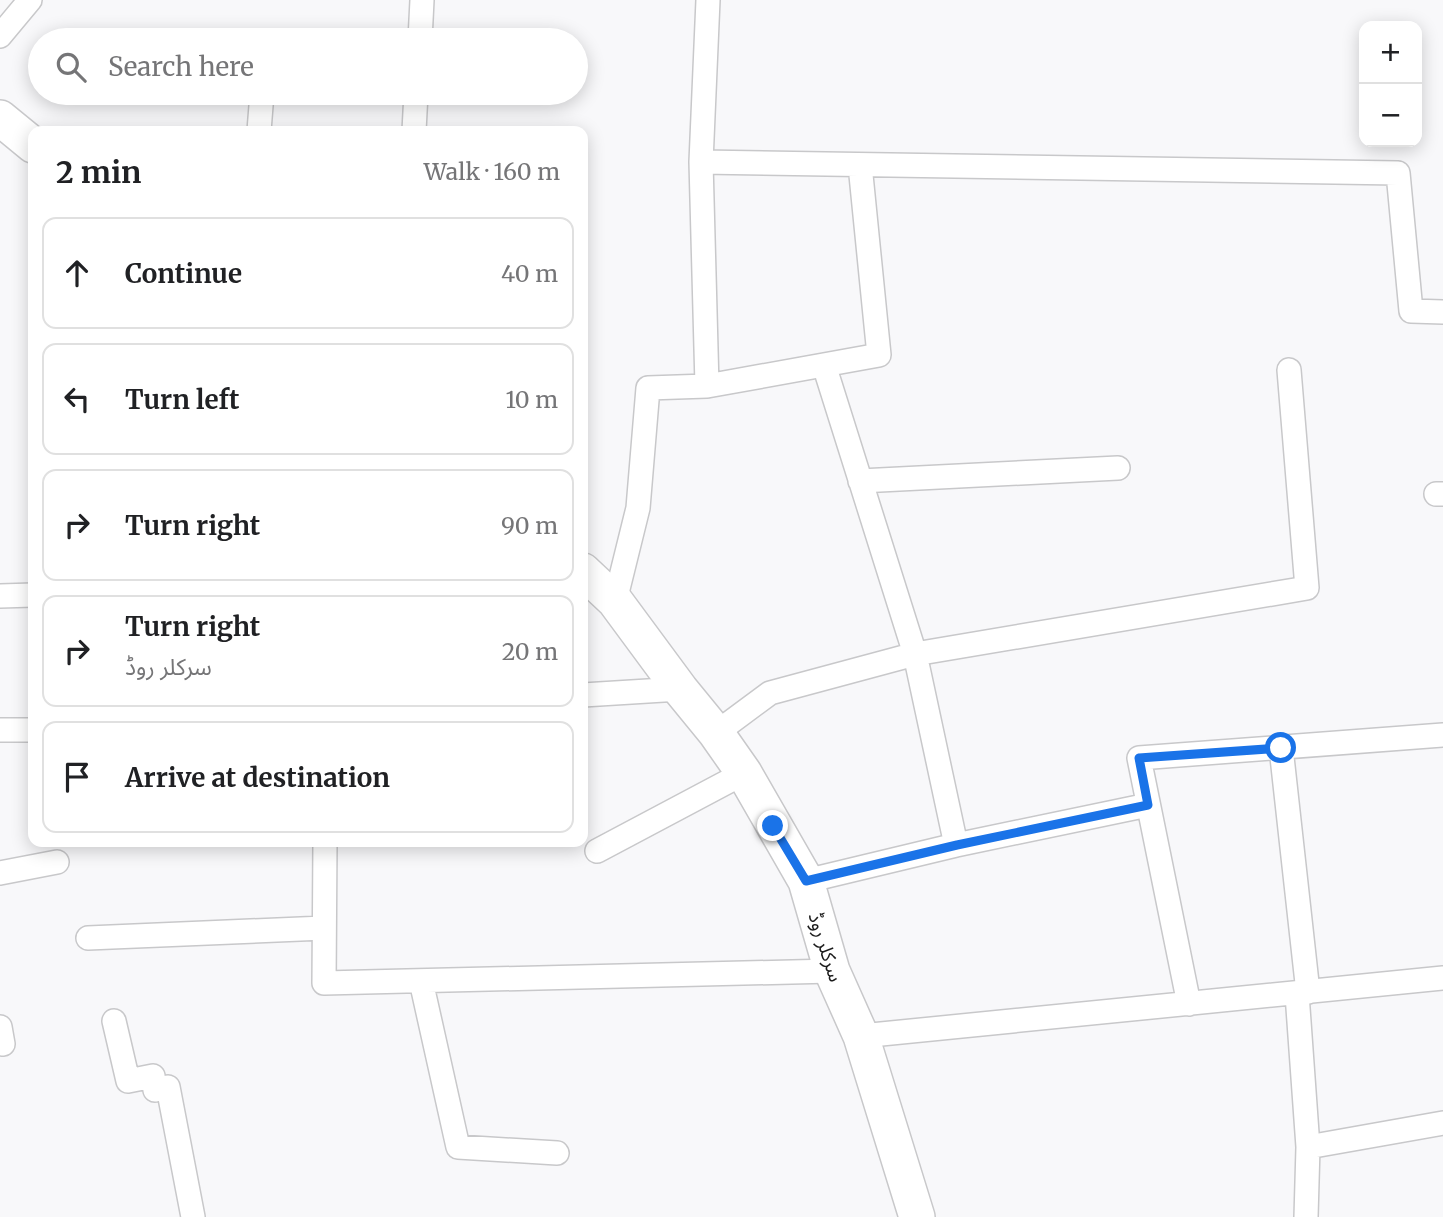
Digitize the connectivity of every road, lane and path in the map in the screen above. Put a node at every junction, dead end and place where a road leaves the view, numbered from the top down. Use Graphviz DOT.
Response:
graph roads {
  1 [pos="30,0"];
  2 [pos="422,0"];
  3 [pos="708,0"];
  4 [pos="421,28"];
  5 [pos="0,36"];
  6 [pos="261,105"];
  7 [pos="415,105"];
  8 [pos="0,118"];
  9 [pos="259,126"];
  10 [pos="414,126"];
  11 [pos="28,141"];
  12 [pos="701,162"];
  13 [pos="860,164"];
  14 [pos="1443,312"];
  15 [pos="824,365"];
  16 [pos="1289,370"];
  17 [pos="707,386"];
  18 [pos="1118,468"];
  19 [pos="860,481"];
  20 [pos="588,576"];
  21 [pos="28,595"];
  22 [pos="0,596"];
  23 [pos="615,601"];
  24 [pos="915,654"];
  25 [pos="680,689"];
  26 [pos="588,695"];
  27 [pos="0,730"];
  28 [pos="28,730"];
  29 [pos="716,733"];
  30 [pos="1443,735"];
  31 [pos="1281,748"];
  32 [pos="744,773"];
  33 [pos="1148,805"];
  34 [pos="957,845"];
  35 [pos="326,847"];
  36 [pos="597,851"];
  37 [pos="57,862"];
  38 [pos="0,873"];
  39 [pos="806,881"];
  40 [pos="324,928"];
  41 [pos="88,938"];
  42 [pos="832,971"];
  43 [pos="1443,978"];
  44 [pos="421,981"];
  45 [pos="1303,993"];
  46 [pos="1189,1004"];
  47 [pos="114,1021"];
  48 [pos="861,1037"];
  49 [pos="1443,1123"];
  50 [pos="1308,1147"];
  51 [pos="556,1153"];
  52 [pos="193,1217"];
  53 [pos="917,1217"];
  54 [pos="1306,1217"];
  1 -- 5 [label="street"];
  2 -- 4 [label="street"];
  3 -- 12 [label="street"];
  6 -- 9 [label="street"];
  7 -- 10 [label="street"];
  8 -- 11 [label="main road"];
  12 -- 13 [label="street"];
  12 -- 17 [label="street"];
  13 -- 14 [label="street"];
  13 -- 15 [label="street"];
  15 -- 17 [label="street"];
  15 -- 19 [label="street"];
  16 -- 24 [label="street"];
  17 -- 23 [label="street"];
  18 -- 19 [label="street"];
  19 -- 24 [label="street"];
  20 -- 23 [label="main road, سرکلر روڈ"];
  21 -- 22 [label="street"];
  23 -- 25 [label="main road, سرکلر روڈ"];
  24 -- 29 [label="street"];
  24 -- 34 [label="street"];
  25 -- 26 [label="street"];
  25 -- 29 [label="main road, سرکلر روڈ"];
  27 -- 28 [label="street"];
  29 -- 32 [label="main road, سرکلر روڈ"];
  30 -- 31 [label="street"];
  31 -- 33 [label="street"];
  31 -- 45 [label="street"];
  32 -- 36 [label="street"];
  32 -- 39 [label="main road, سرکلر روڈ"];
  33 -- 34 [label="street"];
  33 -- 46 [label="street"];
  34 -- 39 [label="street"];
  35 -- 40 [label="street"];
  37 -- 38 [label="street"];
  39 -- 42 [label="main road, سرکلر روڈ"];
  40 -- 41 [label="street"];
  40 -- 44 [label="street"];
  42 -- 44 [label="street"];
  42 -- 48 [label="main road, سرکلر روڈ"];
  43 -- 45 [label="street"];
  44 -- 51 [label="street"];
  45 -- 46 [label="street"];
  45 -- 50 [label="street"];
  46 -- 48 [label="street"];
  47 -- 52 [label="street"];
  48 -- 53 [label="main road, سرکلر روڈ"];
  49 -- 50 [label="street"];
  50 -- 54 [label="street"];
}
